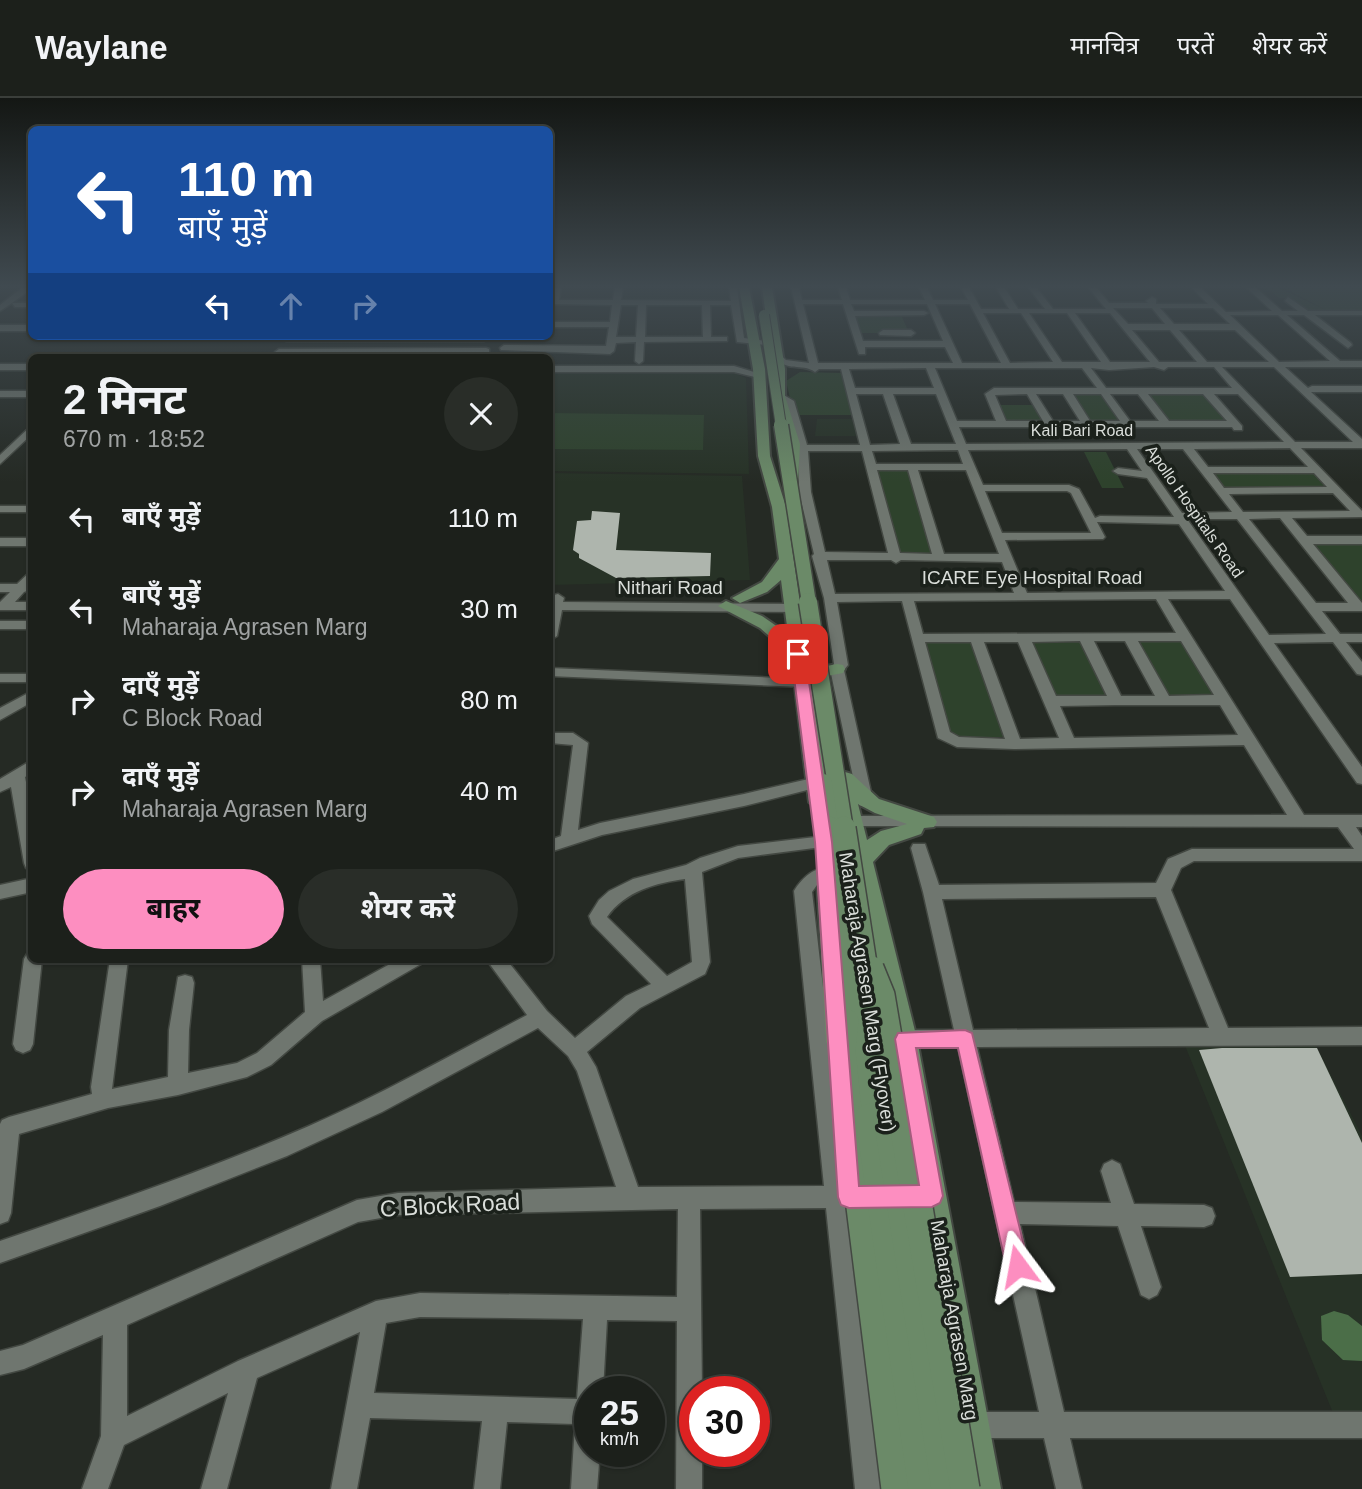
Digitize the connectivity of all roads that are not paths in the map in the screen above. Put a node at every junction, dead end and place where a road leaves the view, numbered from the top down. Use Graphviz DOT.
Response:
graph roads {
  1 [pos="366,352"];
  2 [pos="610,352"];
  3 [pos="639,352"];
  4 [pos="755,352"];
  5 [pos="761,352"];
  6 [pos="770,352"];
  7 [pos="776,352"];
  8 [pos="779,352"];
  9 [pos="811,352"];
  10 [pos="862,352"];
  11 [pos="952,352"];
  12 [pos="1000,352"];
  13 [pos="1050,352"];
  14 [pos="1098,352"];
  15 [pos="1146,352"];
  16 [pos="1194,352"];
  17 [pos="1267,352"];
  18 [pos="1269,352"];
  19 [pos="1322,352"];
  20 [pos="307,354"];
  21 [pos="375,354"];
  22 [pos="639,361"];
  23 [pos="1204,364"];
  24 [pos="866,365"];
  25 [pos="1338,365"];
  26 [pos="888,366"];
  27 [pos="1158,366"];
  28 [pos="1248,366"];
  29 [pos="1283,366"];
  30 [pos="1362,366"];
  31 [pos="0,367"];
  32 [pos="28,367"];
  33 [pos="607,367"];
  34 [pos="758,367"];
  35 [pos="815,367"];
  36 [pos="930,367"];
  37 [pos="959,367"];
  38 [pos="1008,367"];
  39 [pos="1061,367"];
  40 [pos="1086,367"];
  41 [pos="1109,367"];
  42 [pos="553,368"];
  43 [pos="1218,368"];
  44 [pos="845,369"];
  45 [pos="779,378"];
  46 [pos="1312,389"];
  47 [pos="1361,390"];
  48 [pos="852,391"];
  49 [pos="887,391"];
  50 [pos="939,391"];
  51 [pos="1030,391"];
  52 [pos="1066,391"];
  53 [pos="1102,391"];
  54 [pos="1142,391"];
  55 [pos="1206,391"];
  56 [pos="1242,391"];
  57 [pos="28,394"];
  58 [pos="2,395"];
  59 [pos="779,396"];
  60 [pos="764,418"];
  61 [pos="787,423"];
  62 [pos="1002,424"];
  63 [pos="1050,424"];
  64 [pos="1087,424"];
  65 [pos="1127,424"];
  66 [pos="1167,424"];
  67 [pos="1234,424"];
  68 [pos="953,425"];
  69 [pos="28,432"];
  70 [pos="1362,436"];
  71 [pos="1362,445"];
  72 [pos="906,446"];
  73 [pos="962,446"];
  74 [pos="1063,446"];
  75 [pos="1130,446"];
  76 [pos="1186,446"];
  77 [pos="1253,446"];
  78 [pos="1294,446"];
  79 [pos="867,447"];
  80 [pos="803,448"];
  81 [pos="10,450"];
  82 [pos="28,450"];
  83 [pos="0,461"];
  84 [pos="872,467"];
  85 [pos="912,467"];
  86 [pos="970,467"];
  87 [pos="1205,470"];
  88 [pos="1317,470"];
  89 [pos="1118,471"];
  90 [pos="1150,475"];
  91 [pos="792,476"];
  92 [pos="770,477"];
  93 [pos="978,488"];
  94 [pos="1221,491"];
  95 [pos="1337,491"];
  96 [pos="28,499"];
  97 [pos="0,509"];
  98 [pos="19,509"];
  99 [pos="28,509"];
  100 [pos="1361,514"];
  101 [pos="1240,515"];
  102 [pos="1283,515"];
  103 [pos="1180,518"];
  104 [pos="1100,519"];
  105 [pos="998,536"];
  106 [pos="1303,540"];
  107 [pos="1362,540"];
  108 [pos="0,542"];
  109 [pos="28,542"];
  110 [pos="818,556"];
  111 [pos="1006,558"];
  112 [pos="896,559"];
  113 [pos="940,559"];
  114 [pos="785,561"];
  115 [pos="28,578"];
  116 [pos="0,588"];
  117 [pos="1234,595"];
  118 [pos="1160,596"];
  119 [pos="12,597"];
  120 [pos="907,597"];
  121 [pos="1022,597"];
  122 [pos="830,598"];
  123 [pos="553,602"];
  124 [pos="733,602"];
  125 [pos="801,602"];
  126 [pos="28,604"];
  127 [pos="1311,607"];
  128 [pos="1360,607"];
  129 [pos="0,625"];
  130 [pos="28,625"];
  131 [pos="1023,637"];
  132 [pos="1085,637"];
  133 [pos="1129,637"];
  134 [pos="1185,637"];
  135 [pos="918,638"];
  136 [pos="976,638"];
  137 [pos="1362,638"];
  138 [pos="1264,639"];
  139 [pos="1336,639"];
  140 [pos="798,654"];
  141 [pos="1362,671"];
  142 [pos="553,672"];
  143 [pos="821,675"];
  144 [pos="0,678"];
  145 [pos="28,678"];
  146 [pos="28,698"];
  147 [pos="1164,700"];
  148 [pos="1224,700"];
  149 [pos="1051,701"];
  150 [pos="1116,701"];
  151 [pos="0,715"];
  152 [pos="553,738"];
  153 [pos="1249,740"];
  154 [pos="1014,744"];
  155 [pos="1069,744"];
  156 [pos="28,768"];
  157 [pos="841,773"];
  158 [pos="17,775"];
  159 [pos="1362,779"];
  160 [pos="817,782"];
  161 [pos="0,787"];
  162 [pos="865,801"];
  163 [pos="1299,821"];
  164 [pos="853,826"];
  165 [pos="920,833"];
  166 [pos="1356,833"];
  167 [pos="569,838"];
  168 [pos="28,840"];
  169 [pos="824,842"];
  170 [pos="553,845"];
  171 [pos="861,865"];
  172 [pos="692,871"];
  173 [pos="28,886"];
  174 [pos="1162,890"];
  175 [pos="0,892"];
  176 [pos="932,892"];
  177 [pos="860,941"];
  178 [pos="33,963"];
  179 [pos="118,963"];
  180 [pos="311,963"];
  181 [pos="408,963"];
  182 [pos="498,963"];
  183 [pos="185,983"];
  184 [pos="664,985"];
  185 [pos="850,992"];
  186 [pos="316,1015"];
  187 [pos="540,1017"];
  188 [pos="1362,1036"];
  189 [pos="1222,1037"];
  190 [pos="905,1039"];
  191 [pos="965,1039"];
  192 [pos="23,1044"];
  193 [pos="575,1050"];
  194 [pos="178,1086"];
  195 [pos="111,1098"];
  196 [pos="5,1128"];
  197 [pos="1112,1171"];
  198 [pos="932,1196"];
  199 [pos="842,1197"];
  200 [pos="631,1198"];
  201 [pos="689,1199"];
  202 [pos="0,1213"];
  203 [pos="1005,1213"];
  204 [pos="1126,1214"];
  205 [pos="1204,1216"];
  206 [pos="0,1252"];
  207 [pos="1149,1287"];
  208 [pos="596,1309"];
  209 [pos="689,1309"];
  210 [pos="376,1313"];
  211 [pos="115,1318"];
  212 [pos="0,1363"];
  213 [pos="247,1370"];
  214 [pos="592,1376"];
  215 [pos="574,1402"];
  216 [pos="359,1405"];
  217 [pos="496,1410"];
  218 [pos="974,1425"];
  219 [pos="1362,1425"];
  220 [pos="1054,1426"];
  221 [pos="114,1436"];
  222 [pos="585,1467"];
  223 [pos="95,1489"];
  224 [pos="214,1489"];
  225 [pos="344,1489"];
  226 [pos="487,1489"];
  227 [pos="584,1489"];
  228 [pos="689,1489"];
  229 [pos="868,1489"];
  230 [pos="883,1489"];
  231 [pos="896,1489"];
  232 [pos="923,1489"];
  233 [pos="946,1489"];
  234 [pos="965,1489"];
  235 [pos="985,1489"];
  236 [pos="1069,1489"];
  1 -- 20 [label="street"];
  1 -- 21 [label="street"];
  2 -- 33 [label="street"];
  3 -- 22 [label="street"];
  4 -- 34 [label="main road, Maharaja Agrasen Marg"];
  5 -- 185 [label="main road, Maharaja Agrasen Marg (Flyover), bridge"];
  6 -- 177 [label="main road, Maharaja Agrasen Marg (Flyover), bridge"];
  7 -- 45 [label="main road, Maharaja Agrasen Marg"];
  8 -- 35 [label="street"];
  9 -- 35 [label="street"];
  10 -- 24 [label="street"];
  11 -- 37 [label="street"];
  12 -- 38 [label="street"];
  13 -- 39 [label="street"];
  14 -- 41 [label="street"];
  15 -- 27 [label="street"];
  16 -- 23 [label="street"];
  17 -- 29 [label="street"];
  18 -- 29 [label="street"];
  19 -- 25 [label="street"];
  23 -- 27 [label="street"];
  23 -- 28 [label="street"];
  24 -- 26 [label="street"];
  24 -- 35 [label="street"];
  25 -- 29 [label="street"];
  25 -- 30 [label="street"];
  26 -- 36 [label="street"];
  26 -- 44 [label="street"];
  27 -- 41 [label="street"];
  27 -- 43 [label="street"];
  28 -- 29 [label="street"];
  28 -- 43 [label="street"];
  29 -- 30 [label="street"];
  29 -- 46 [label="street"];
  29 -- 71 [label="street"];
  31 -- 32 [label="street"];
  33 -- 34 [label="street"];
  33 -- 34 [label="street"];
  33 -- 42 [label="street"];
  34 -- 60 [label="main road, Maharaja Agrasen Marg"];
  35 -- 44 [label="street"];
  35 -- 45 [label="street"];
  36 -- 37 [label="street"];
  36 -- 50 [label="street"];
  37 -- 38 [label="street"];
  38 -- 39 [label="street"];
  39 -- 40 [label="street"];
  40 -- 41 [label="street"];
  40 -- 53 [label="street"];
  43 -- 56 [label="street"];
  44 -- 48 [label="street"];
  45 -- 59 [label="main road, Maharaja Agrasen Marg"];
  46 -- 47 [label="street"];
  46 -- 70 [label="street"];
  48 -- 49 [label="street"];
  48 -- 79 [label="street"];
  49 -- 50 [label="street"];
  49 -- 72 [label="street"];
  50 -- 68 [label="street"];
  51 -- 52 [label="street"];
  51 -- 62 [label="street"];
  51 -- 63 [label="street"];
  52 -- 53 [label="street"];
  52 -- 64 [label="street"];
  53 -- 54 [label="street"];
  53 -- 65 [label="street"];
  54 -- 55 [label="street"];
  54 -- 66 [label="street"];
  55 -- 56 [label="street"];
  55 -- 67 [label="street"];
  56 -- 78 [label="street"];
  57 -- 58 [label="street"];
  59 -- 61 [label="main road, Maharaja Agrasen Marg"];
  59 -- 80 [label="street"];
  60 -- 61 [label="main road"];
  60 -- 92 [label="main road, Maharaja Agrasen Marg"];
  61 -- 91 [label="main road, Maharaja Agrasen Marg"];
  62 -- 63 [label="street"];
  62 -- 68 [label="street"];
  63 -- 64 [label="street"];
  63 -- 74 [label="street"];
  64 -- 65 [label="street"];
  65 -- 66 [label="street"];
  66 -- 67 [label="street"];
  67 -- 77 [label="street"];
  68 -- 73 [label="street"];
  69 -- 81 [label="street"];
  71 -- 78 [label="street, Kali Bari Road"];
  72 -- 73 [label="street, Kali Bari Road"];
  72 -- 79 [label="street, Kali Bari Road"];
  73 -- 74 [label="street, Kali Bari Road"];
  73 -- 86 [label="street"];
  74 -- 75 [label="street, Kali Bari Road"];
  75 -- 76 [label="street, Kali Bari Road"];
  75 -- 90 [label="street, Apollo Hospitals Road"];
  76 -- 77 [label="street, Kali Bari Road"];
  76 -- 87 [label="street"];
  77 -- 78 [label="street, Kali Bari Road"];
  78 -- 88 [label="street"];
  79 -- 80 [label="street, Kali Bari Road"];
  79 -- 84 [label="street"];
  80 -- 110 [label="street"];
  81 -- 82 [label="street"];
  81 -- 83 [label="street"];
  84 -- 85 [label="street"];
  84 -- 112 [label="street"];
  85 -- 86 [label="street"];
  85 -- 113 [label="street"];
  86 -- 93 [label="street"];
  87 -- 88 [label="street"];
  87 -- 94 [label="street"];
  88 -- 95 [label="street"];
  89 -- 90 [label="street"];
  90 -- 103 [label="street, Apollo Hospitals Road"];
  91 -- 92 [label="main road"];
  91 -- 125 [label="main road, Maharaja Agrasen Marg"];
  92 -- 114 [label="main road, Maharaja Agrasen Marg"];
  93 -- 105 [label="street"];
  93 -- 105 [label="street"];
  94 -- 95 [label="street"];
  94 -- 101 [label="street"];
  95 -- 100 [label="street"];
  96 -- 98 [label="street"];
  97 -- 98 [label="street"];
  98 -- 99 [label="street"];
  100 -- 102 [label="street"];
  101 -- 102 [label="street"];
  101 -- 103 [label="street"];
  101 -- 127 [label="street"];
  102 -- 106 [label="street"];
  103 -- 104 [label="street"];
  103 -- 117 [label="street, Apollo Hospitals Road"];
  105 -- 111 [label="street"];
  106 -- 107 [label="street"];
  106 -- 128 [label="street"];
  108 -- 109 [label="street"];
  110 -- 112 [label="street"];
  110 -- 122 [label="street"];
  111 -- 113 [label="street"];
  111 -- 121 [label="street"];
  112 -- 113 [label="street"];
  114 -- 124 [label="main road"];
  114 -- 125 [label="main road, Maharaja Agrasen Marg"];
  115 -- 119 [label="street"];
  116 -- 119 [label="street"];
  117 -- 118 [label="street, ICARE Eye Hospital Road"];
  117 -- 138 [label="street, Apollo Hospitals Road"];
  118 -- 121 [label="street, ICARE Eye Hospital Road"];
  118 -- 134 [label="street"];
  119 -- 126 [label="street"];
  120 -- 121 [label="street, ICARE Eye Hospital Road"];
  120 -- 122 [label="street, ICARE Eye Hospital Road"];
  120 -- 135 [label="street"];
  122 -- 143 [label="street"];
  123 -- 124 [label="street, Nithari Road"];
  124 -- 125 [label="street, Nithari Road"];
  124 -- 140 [label="main road"];
  125 -- 140 [label="main road, Maharaja Agrasen Marg"];
  125 -- 143 [label="main road, Maharaja Agrasen Marg"];
  127 -- 128 [label="street"];
  127 -- 139 [label="street"];
  129 -- 130 [label="street"];
  131 -- 132 [label="street"];
  131 -- 136 [label="street"];
  131 -- 149 [label="street"];
  132 -- 133 [label="street"];
  132 -- 150 [label="street"];
  133 -- 134 [label="street"];
  133 -- 147 [label="street"];
  134 -- 148 [label="street"];
  135 -- 136 [label="street"];
  135 -- 154 [label="street"];
  136 -- 154 [label="street"];
  137 -- 139 [label="street"];
  138 -- 139 [label="street"];
  138 -- 159 [label="street, Apollo Hospitals Road"];
  139 -- 141 [label="street"];
  140 -- 143 [label="main road, Maharaja Agrasen Marg"];
  142 -- 143 [label="street"];
  143 -- 157 [label="main road, Maharaja Agrasen Marg"];
  143 -- 160 [label="main road, Maharaja Agrasen Marg"];
  143 -- 162 [label="street"];
  144 -- 145 [label="street"];
  146 -- 151 [label="street"];
  147 -- 148 [label="street"];
  147 -- 150 [label="street"];
  148 -- 153 [label="street"];
  149 -- 150 [label="street"];
  149 -- 155 [label="street"];
  152 -- 167 [label="street"];
  153 -- 155 [label="street"];
  153 -- 163 [label="street"];
  154 -- 155 [label="street"];
  156 -- 158 [label="street"];
  157 -- 162 [label="main road"];
  157 -- 164 [label="main road, Maharaja Agrasen Marg"];
  158 -- 161 [label="street"];
  158 -- 168 [label="street"];
  160 -- 167 [label="street"];
  160 -- 169 [label="main road, Maharaja Agrasen Marg"];
  162 -- 165 [label="main road"];
  163 -- 165 [label="street"];
  163 -- 166 [label="street"];
  164 -- 165 [label="street"];
  164 -- 171 [label="main road, Maharaja Agrasen Marg"];
  165 -- 166 [label="street"];
  165 -- 171 [label="main road"];
  165 -- 176 [label="street"];
  166 -- 174 [label="street"];
  167 -- 170 [label="street"];
  169 -- 172 [label="street"];
  169 -- 199 [label="main road, Maharaja Agrasen Marg"];
  171 -- 190 [label="main road, Maharaja Agrasen Marg"];
  172 -- 184 [label="street"];
  172 -- 184 [label="street"];
  173 -- 175 [label="street"];
  174 -- 176 [label="street"];
  174 -- 189 [label="street"];
  176 -- 191 [label="street"];
  177 -- 233 [label="main road, Maharaja Agrasen Marg (Flyover), bridge"];
  177 -- 234 [label="main road, bridge"];
  178 -- 192 [label="street"];
  179 -- 195 [label="street"];
  180 -- 186 [label="street"];
  181 -- 186 [label="street"];
  182 -- 187 [label="street"];
  183 -- 194 [label="street"];
  184 -- 193 [label="street"];
  185 -- 231 [label="main road, bridge"];
  185 -- 232 [label="main road, Maharaja Agrasen Marg (Flyover), bridge"];
  186 -- 194 [label="street"];
  187 -- 193 [label="street"];
  187 -- 206 [label="street"];
  188 -- 189 [label="street"];
  189 -- 191 [label="street"];
  190 -- 191 [label="street"];
  190 -- 198 [label="main road, Maharaja Agrasen Marg"];
  191 -- 203 [label="street"];
  193 -- 200 [label="street"];
  194 -- 195 [label="street"];
  195 -- 196 [label="street"];
  196 -- 202 [label="street"];
  197 -- 204 [label="street"];
  198 -- 199 [label="street, C Block Road"];
  198 -- 218 [label="main road, Maharaja Agrasen Marg"];
  199 -- 201 [label="street, C Block Road"];
  199 -- 229 [label="street"];
  199 -- 230 [label="main road, Maharaja Agrasen Marg"];
  200 -- 201 [label="street, C Block Road"];
  200 -- 211 [label="street, C Block Road"];
  201 -- 209 [label="street"];
  203 -- 204 [label="street"];
  203 -- 220 [label="street"];
  204 -- 205 [label="street"];
  204 -- 207 [label="street"];
  208 -- 209 [label="street"];
  208 -- 210 [label="street"];
  208 -- 214 [label="street"];
  209 -- 228 [label="street"];
  210 -- 213 [label="street"];
  210 -- 216 [label="street"];
  211 -- 212 [label="street, C Block Road"];
  211 -- 221 [label="street"];
  213 -- 221 [label="street"];
  213 -- 224 [label="street"];
  215 -- 217 [label="street"];
  216 -- 217 [label="street"];
  216 -- 225 [label="street"];
  217 -- 226 [label="street"];
  218 -- 220 [label="street"];
  218 -- 235 [label="main road, Maharaja Agrasen Marg"];
  219 -- 220 [label="street"];
  220 -- 236 [label="street"];
  221 -- 223 [label="street"];
  222 -- 227 [label="street"];
}
